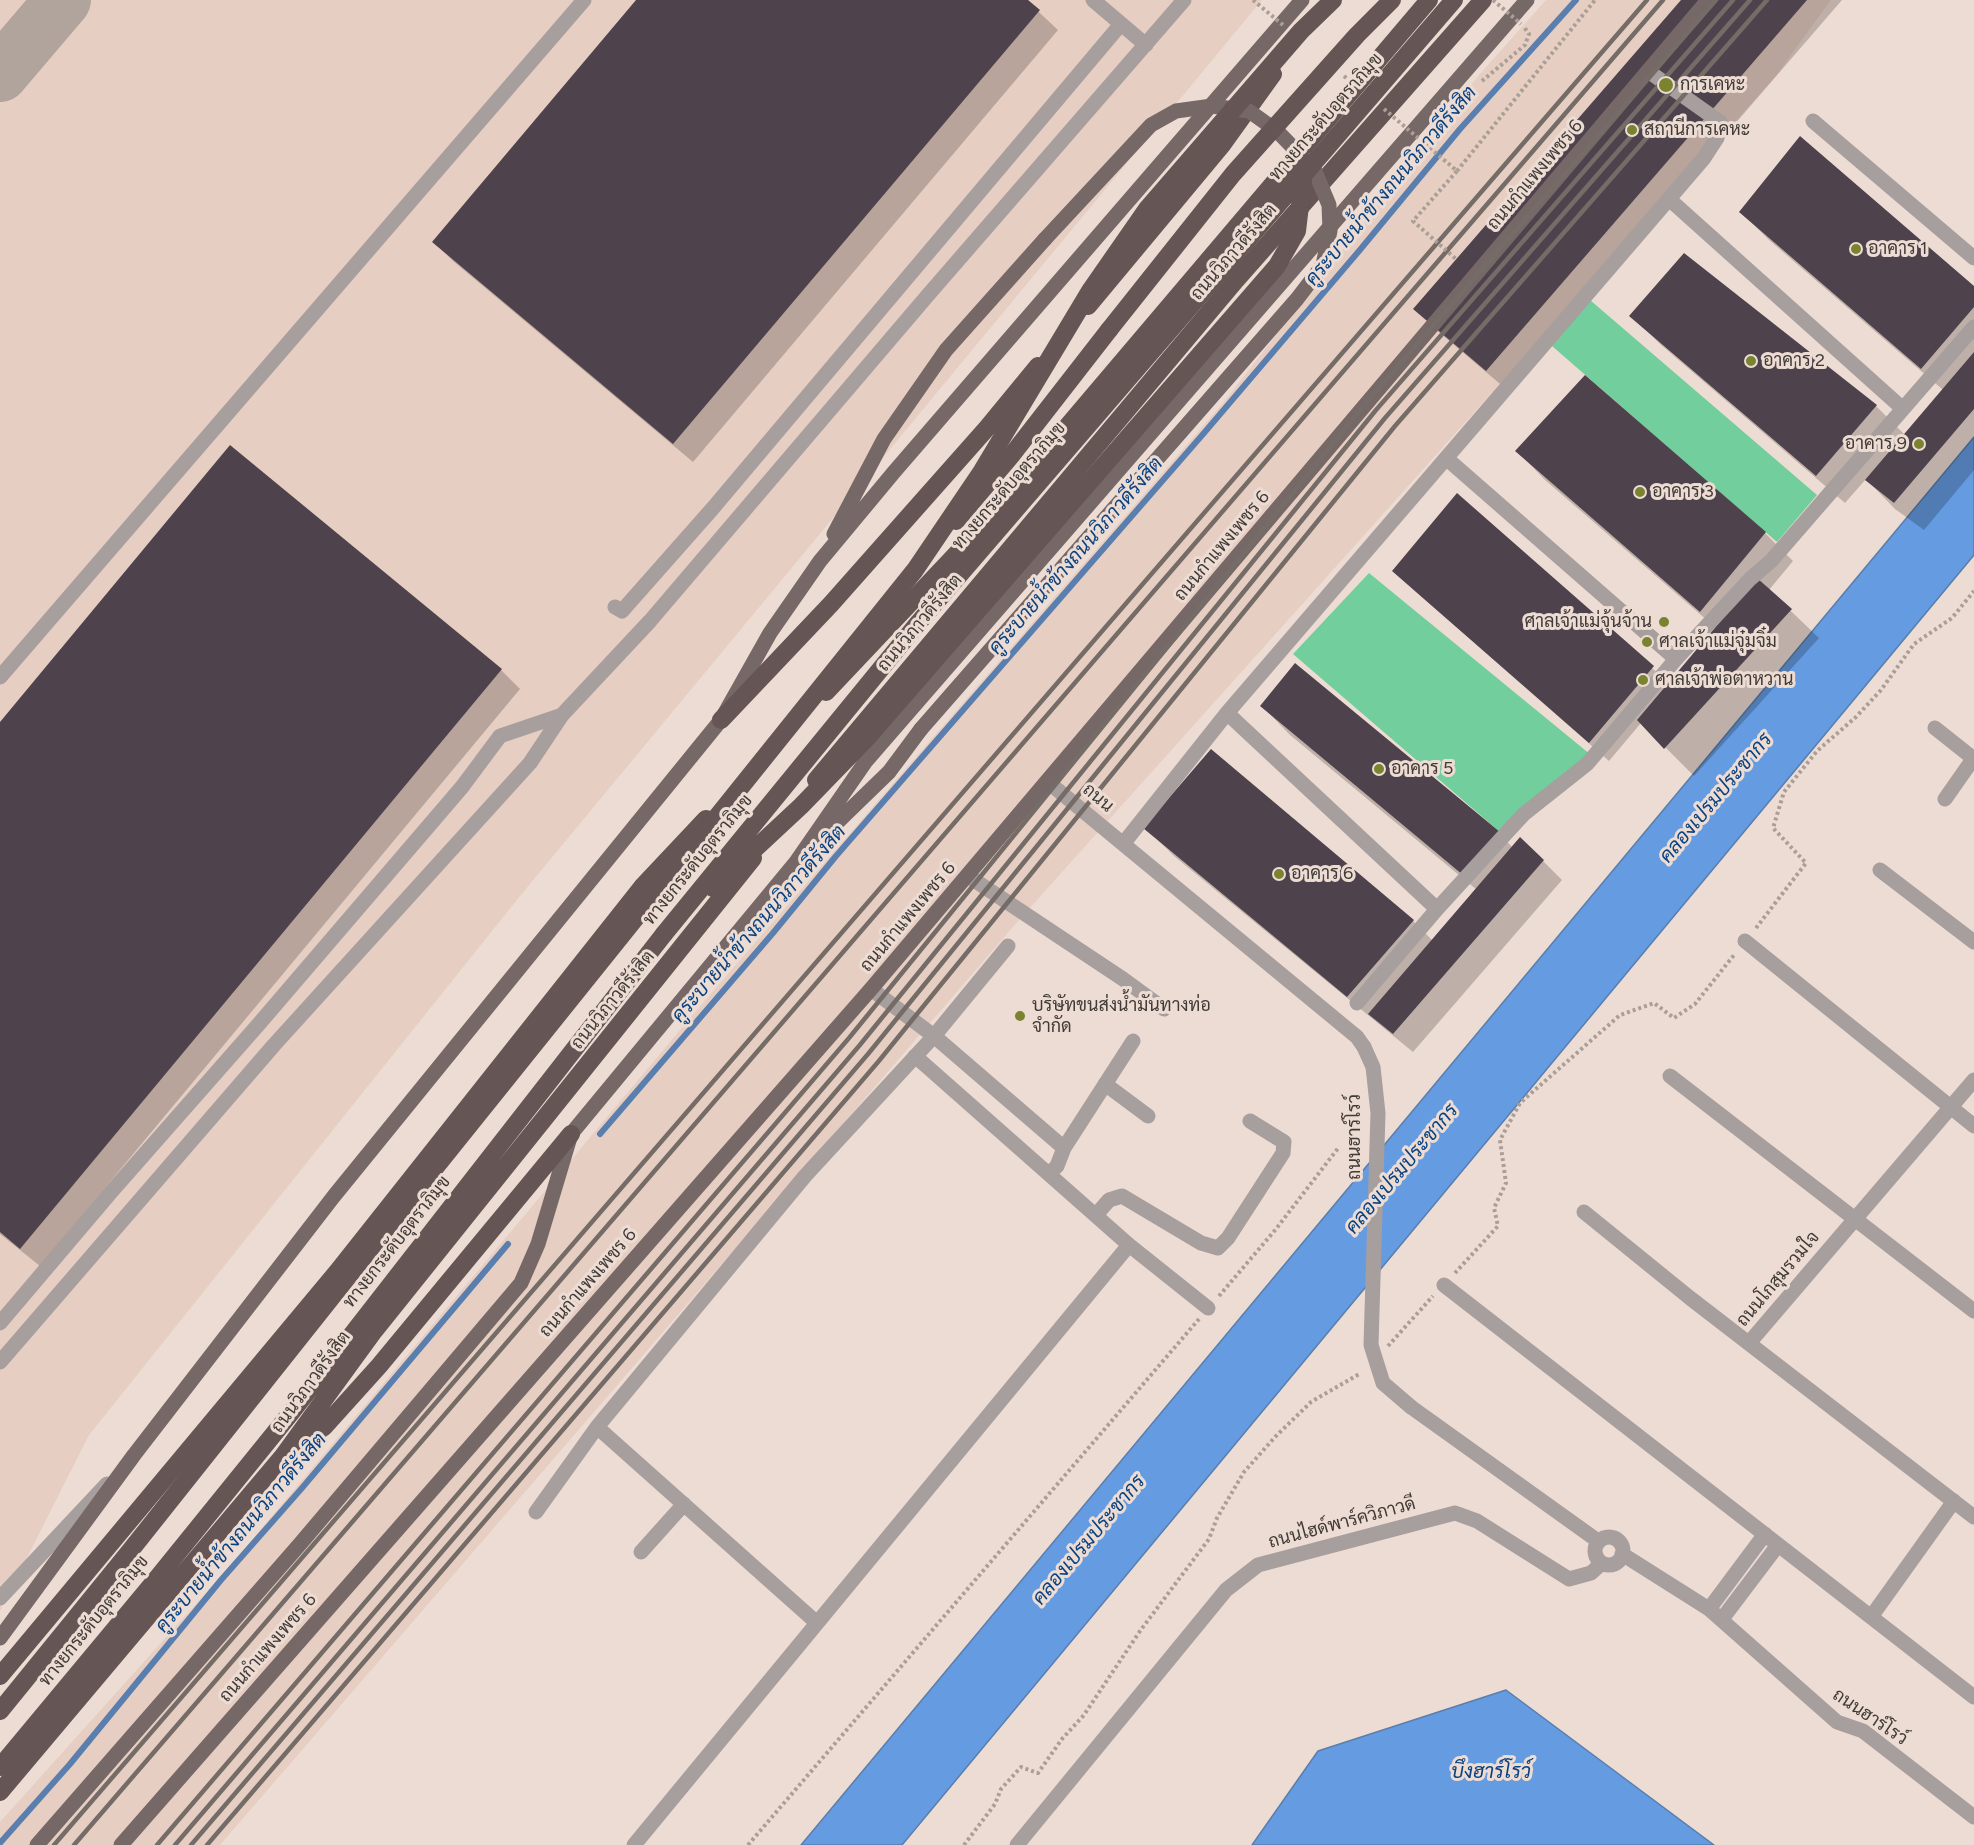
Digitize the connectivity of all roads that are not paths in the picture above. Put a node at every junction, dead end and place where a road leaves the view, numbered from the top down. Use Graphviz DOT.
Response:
graph roads {
  1 [pos="584,0"];
  2 [pos="1093,0"];
  3 [pos="1184,0"];
  4 [pos="1302,0"];
  5 [pos="1327,0"];
  6 [pos="1333,0"];
  7 [pos="1392,0"];
  8 [pos="1429,0"];
  9 [pos="1454,0"];
  10 [pos="1484,0"];
  11 [pos="1527,0"];
  12 [pos="1708,0"];
  13 [pos="1121,24"];
  14 [pos="1146,45"];
  15 [pos="1648,71"];
  16 [pos="1812,121"];
  17 [pos="1299,153"];
  18 [pos="1669,199"];
  19 [pos="1974,258"];
  20 [pos="1974,327"];
  21 [pos="1902,408"];
  22 [pos="1446,458"];
  23 [pos="713,508"];
  24 [pos="732,525"];
  25 [pos="820,561"];
  26 [pos="915,570"];
  27 [pos="615,607"];
  28 [pos="1676,659"];
  29 [pos="0,677"];
  30 [pos="1227,713"];
  31 [pos="562,715"];
  32 [pos="722,720"];
  33 [pos="1935,729"];
  34 [pos="1974,759"];
  35 [pos="1048,782"];
  36 [pos="1945,800"];
  37 [pos="1123,844"];
  38 [pos="796,862"];
  39 [pos="1880,870"];
  40 [pos="968,876"];
  41 [pos="1437,909"];
  42 [pos="664,934"];
  43 [pos="1744,941"];
  44 [pos="1974,942"];
  45 [pos="1008,946"];
  46 [pos="871,989"];
  47 [pos="1358,1002"];
  48 [pos="1164,1010"];
  49 [pos="934,1036"];
  50 [pos="1133,1041"];
  51 [pos="915,1056"];
  52 [pos="1670,1076"];
  53 [pos="1974,1080"];
  54 [pos="1105,1084"];
  55 [pos="1950,1108"];
  56 [pos="1148,1116"];
  57 [pos="1250,1121"];
  58 [pos="1974,1126"];
  59 [pos="571,1134"];
  60 [pos="1064,1148"];
  61 [pos="1049,1174"];
  62 [pos="1584,1212"];
  63 [pos="1096,1215"];
  64 [pos="1855,1219"];
  65 [pos="1129,1245"];
  66 [pos="1444,1285"];
  67 [pos="1208,1308"];
  68 [pos="1974,1311"];
  69 [pos="0,1323"];
  70 [pos="1749,1343"];
  71 [pos="0,1362"];
  72 [pos="597,1427"];
  73 [pos="134,1455"];
  74 [pos="283,1456"];
  75 [pos="1954,1501"];
  76 [pos="684,1504"];
  77 [pos="536,1512"];
  78 [pos="1974,1517"];
  79 [pos="1765,1534"];
  80 [pos="1598,1541"];
  81 [pos="1778,1545"];
  82 [pos="641,1552"];
  83 [pos="1622,1554"];
  84 [pos="1602,1563"];
  85 [pos="0,1598"];
  86 [pos="1709,1609"];
  87 [pos="1871,1617"];
  88 [pos="1722,1619"];
  89 [pos="817,1623"];
  90 [pos="0,1638"];
  91 [pos="0,1676"];
  92 [pos="1974,1697"];
  93 [pos="0,1711"];
  94 [pos="0,1767"];
  95 [pos="0,1792"];
  96 [pos="1974,1817"];
  97 [pos="38,1845"];
  98 [pos="121,1845"];
  99 [pos="634,1845"];
  100 [pos="1017,1845"];
  1 -- 29 [label="street"];
  2 -- 13 [label="street"];
  3 -- 14 [label="street"];
  4 -- 25 [label="main road"];
  5 -- 32 [label="highway"];
  6 -- 26 [label="highway, ทางยกระดับอุตราภิมุข, bridge"];
  7 -- 26 [label="highway, ทางยกระดับอุตราภิมุข, bridge"];
  8 -- 91 [label="highway, ถนนวิภาวดีรังสิต"];
  9 -- 42 [label="highway, ทางยกระดับอุตราภิมุข, bridge"];
  10 -- 74 [label="highway, ถนนวิภาวดีรังสิต"];
  11 -- 38 [label="main road"];
  12 -- 15 [label="main road, ถนนกำแพงเพชร 6"];
  13 -- 14 [label="street"];
  13 -- 23 [label="street"];
  14 -- 24 [label="street"];
  15 -- 18 [label="street"];
  15 -- 35 [label="main road, ถนนกำแพงเพชร 6"];
  16 -- 19 [label="street"];
  17 -- 25 [label="main road, bridge"];
  17 -- 38 [label="main road, bridge"];
  17 -- 42 [label="highway, bridge"];
  18 -- 21 [label="street"];
  18 -- 22 [label="street"];
  20 -- 21 [label="street"];
  21 -- 28 [label="street"];
  22 -- 28 [label="street"];
  22 -- 30 [label="street"];
  23 -- 24 [label="street"];
  23 -- 27 [label="street"];
  24 -- 31 [label="street"];
  25 -- 32 [label="main road"];
  26 -- 93 [label="highway, ทางยกระดับอุตราภิมุข, bridge"];
  28 -- 41 [label="street"];
  30 -- 37 [label="street"];
  30 -- 41 [label="street"];
  31 -- 69 [label="street"];
  31 -- 71 [label="street"];
  32 -- 73 [label="main road"];
  33 -- 34 [label="street"];
  34 -- 36 [label="street"];
  35 -- 37 [label="street, ถนน"];
  35 -- 40 [label="main road, ถนนกำแพงเพชร 6"];
  37 -- 80 [label="street, ถนนฮาร์โรว์, bridge"];
  38 -- 59 [label="main road"];
  39 -- 44 [label="street"];
  40 -- 46 [label="main road, ถนนกำแพงเพชร 6"];
  40 -- 48 [label="street"];
  41 -- 47 [label="street"];
  42 -- 94 [label="highway, ทางยกระดับอุตราภิมุข"];
  43 -- 55 [label="street"];
  45 -- 49 [label="street"];
  46 -- 49 [label="street"];
  46 -- 98 [label="main road, ถนนกำแพงเพชร 6"];
  49 -- 51 [label="street"];
  49 -- 60 [label="street"];
  50 -- 54 [label="street"];
  51 -- 61 [label="street"];
  51 -- 72 [label="street"];
  52 -- 64 [label="street"];
  53 -- 55 [label="street, ถนนโกสุมรวมใจ"];
  54 -- 56 [label="street"];
  54 -- 60 [label="street"];
  55 -- 58 [label="street"];
  55 -- 64 [label="street, ถนนโกสุมรวมใจ"];
  57 -- 63 [label="street"];
  59 -- 74 [label="highway"];
  59 -- 97 [label="main road"];
  60 -- 61 [label="street"];
  61 -- 63 [label="street"];
  62 -- 70 [label="street"];
  63 -- 65 [label="street"];
  64 -- 68 [label="street"];
  64 -- 70 [label="street, ถนนโกสุมรวมใจ"];
  65 -- 67 [label="street"];
  65 -- 89 [label="street"];
  66 -- 79 [label="street"];
  70 -- 75 [label="street, ถนนโกสุมรวมใจ"];
  72 -- 76 [label="street"];
  72 -- 77 [label="street"];
  73 -- 85 [label="street"];
  73 -- 90 [label="main road"];
  74 -- 95 [label="highway, ถนนวิภาวดีรังสิต"];
  75 -- 78 [label="street, ถนนโกสุมรวมใจ"];
  75 -- 87 [label="street"];
  76 -- 82 [label="street"];
  76 -- 89 [label="street"];
  79 -- 81 [label="street"];
  79 -- 86 [label="street"];
  80 -- 83 [label="street, ถนนฮาร์โรว์"];
  80 -- 84 [label="street"];
  81 -- 87 [label="street"];
  81 -- 88 [label="street"];
  83 -- 84 [label="street"];
  83 -- 86 [label="street, ถนนฮาร์โรว์"];
  84 -- 100 [label="street, ถนนไฮด์พาร์ควิภาวดี"];
  86 -- 88 [label="street, ถนนฮาร์โรว์"];
  87 -- 92 [label="street"];
  88 -- 96 [label="street, ถนนฮาร์โรว์"];
  89 -- 99 [label="street"];
}
